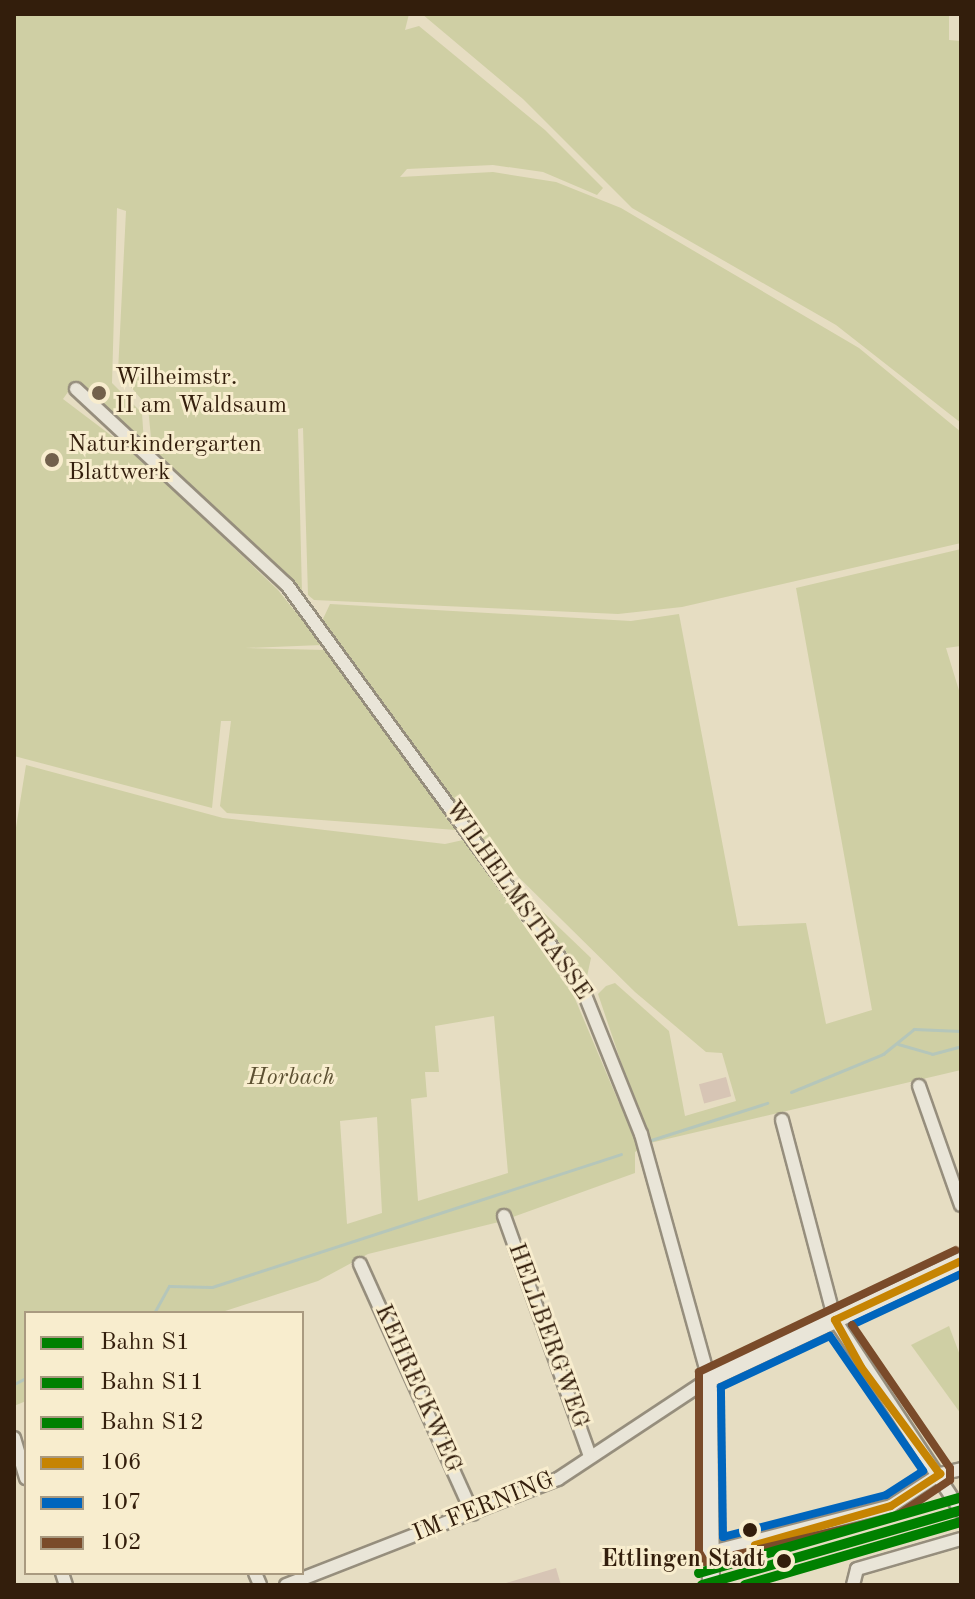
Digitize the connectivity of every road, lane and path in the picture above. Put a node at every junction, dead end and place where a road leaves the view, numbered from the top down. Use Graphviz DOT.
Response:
graph roads {
  1 [pos="76,389"];
  2 [pos="919,1086"];
  3 [pos="782,1120"];
  4 [pos="961,1205"];
  5 [pos="504,1216"];
  6 [pos="961,1261"];
  7 [pos="360,1264"];
  8 [pos="835,1320"];
  9 [pos="709,1379"];
  10 [pos="14,1438"];
  11 [pos="590,1456"];
  12 [pos="21,1462"];
  13 [pos="961,1469"];
  14 [pos="940,1474"];
  15 [pos="961,1511"];
  16 [pos="473,1514"];
  17 [pos="961,1539"];
  18 [pos="711,1552"];
  19 [pos="286,1585"];
  20 [pos="711,1585"];
  21 [pos="853,1585"];
  1 -- 9 [label="street, WILHELMSTRASSE"];
  2 -- 4 [label="street"];
  3 -- 8 [label="street"];
  5 -- 11 [label="street, HELLBERGWEG"];
  6 -- 8 [label="street"];
  7 -- 16 [label="street, KEHRECKWEG"];
  8 -- 9 [label="street"];
  8 -- 14 [label="street"];
  9 -- 11 [label="street, IM FERNING"];
  9 -- 18 [label="street, WILHELMSTRASSE"];
  10 -- 12 [label="street"];
  11 -- 16 [label="street, IM FERNING"];
  13 -- 14 [label="street"];
  14 -- 15 [label="street"];
  14 -- 18 [label="street"];
  16 -- 19 [label="street, IM FERNING"];
  17 -- 21 [label="street"];
  18 -- 20 [label="street, WILHELMSTRASSE"];
}
